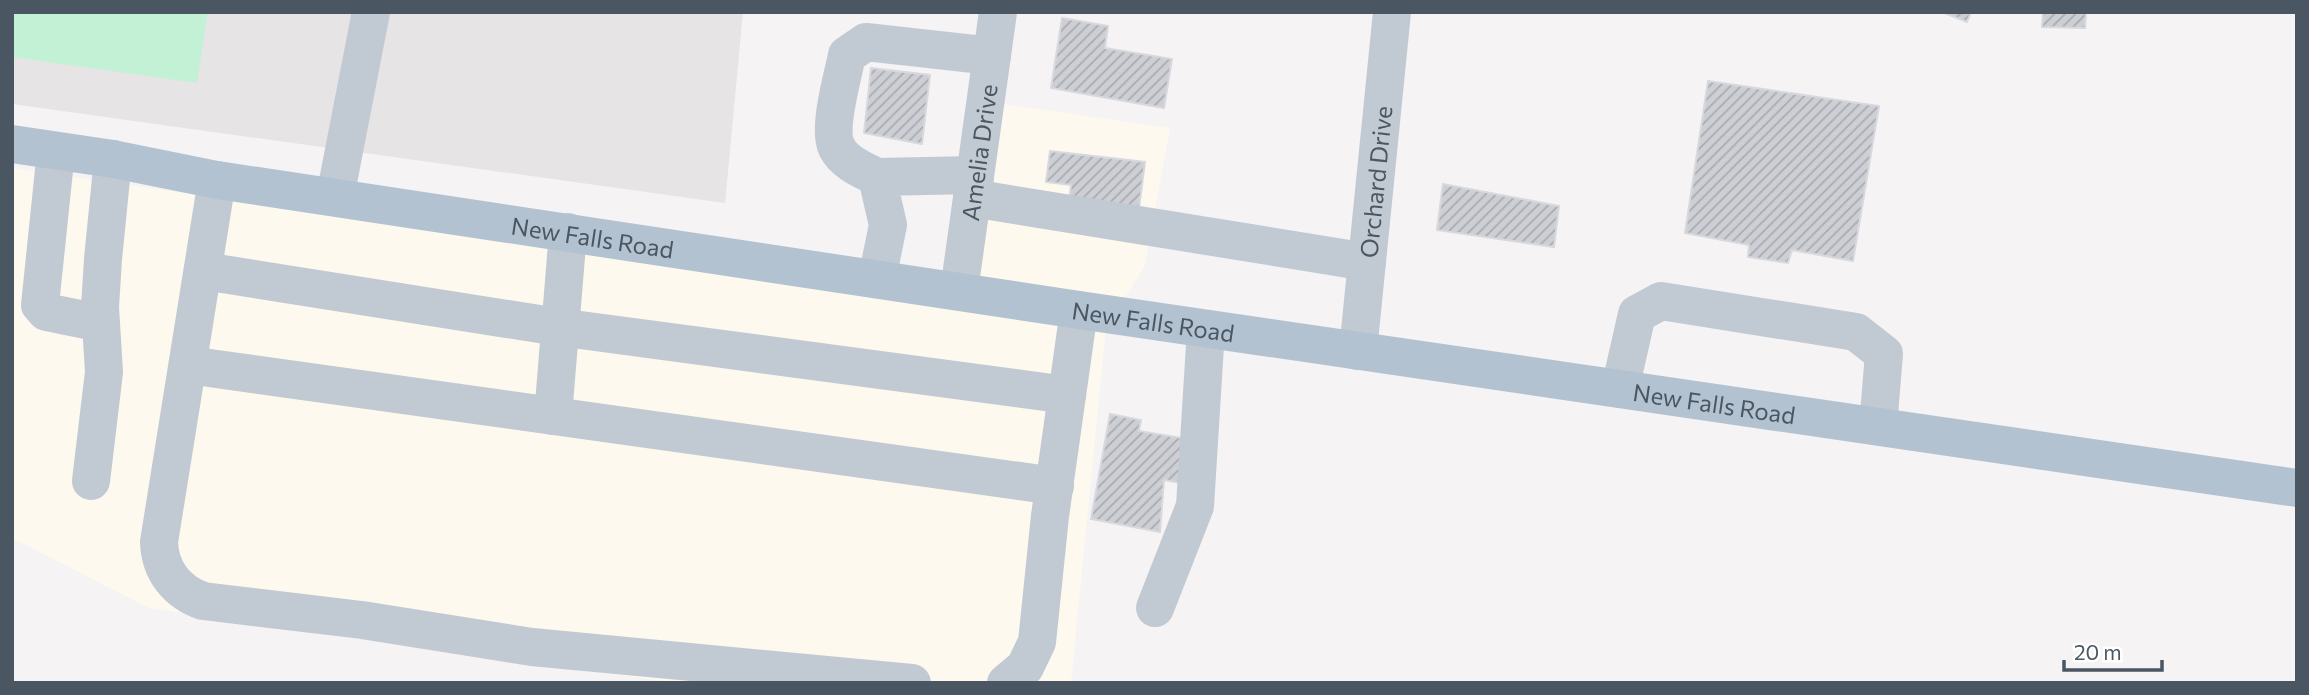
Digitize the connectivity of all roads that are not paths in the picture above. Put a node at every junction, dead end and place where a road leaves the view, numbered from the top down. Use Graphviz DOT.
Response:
graph roads {
  1 [pos="371,12"];
  2 [pos="998,12"];
  3 [pos="1392,12"];
  4 [pos="992,56"];
  5 [pos="12,144"];
  6 [pos="56,151"];
  7 [pos="113,159"];
  8 [pos="877,177"];
  9 [pos="217,180"];
  10 [pos="973,187"];
  11 [pos="335,197"];
  12 [pos="568,232"];
  13 [pos="1367,262"];
  14 [pos="204,271"];
  15 [pos="877,279"];
  16 [pos="958,291"];
  17 [pos="1079,310"];
  18 [pos="100,323"];
  19 [pos="558,327"];
  20 [pos="1206,329"];
  21 [pos="1358,351"];
  22 [pos="188,365"];
  23 [pos="1620,389"];
  24 [pos="1067,395"];
  25 [pos="553,416"];
  26 [pos="1878,426"];
  27 [pos="90,481"];
  28 [pos="1055,486"];
  29 [pos="2297,488"];
  30 [pos="1155,608"];
  31 [pos="912,683"];
  32 [pos="1006,683"];
  1 -- 11 [label="street"];
  2 -- 4 [label="street, Amelia Drive"];
  3 -- 13 [label="street, Orchard Drive"];
  4 -- 8 [label="street"];
  4 -- 10 [label="street, Amelia Drive"];
  5 -- 6 [label="main road, New Falls Road"];
  6 -- 7 [label="main road, New Falls Road"];
  6 -- 18 [label="street"];
  7 -- 9 [label="main road, New Falls Road"];
  7 -- 18 [label="street"];
  8 -- 10 [label="street"];
  8 -- 15 [label="street"];
  9 -- 11 [label="main road, New Falls Road"];
  9 -- 14 [label="street"];
  10 -- 13 [label="street"];
  10 -- 16 [label="street, Amelia Drive"];
  11 -- 12 [label="main road, New Falls Road"];
  12 -- 15 [label="main road, New Falls Road"];
  12 -- 19 [label="street"];
  13 -- 21 [label="street, Orchard Drive"];
  14 -- 19 [label="street"];
  14 -- 22 [label="street"];
  15 -- 16 [label="main road, New Falls Road"];
  16 -- 17 [label="main road, New Falls Road"];
  17 -- 20 [label="main road, New Falls Road"];
  17 -- 24 [label="street"];
  18 -- 27 [label="street"];
  19 -- 24 [label="street"];
  19 -- 25 [label="street"];
  20 -- 21 [label="main road, New Falls Road"];
  20 -- 30 [label="street"];
  21 -- 23 [label="main road, New Falls Road"];
  22 -- 25 [label="street"];
  22 -- 31 [label="street"];
  23 -- 26 [label="main road, New Falls Road"];
  23 -- 26 [label="street"];
  24 -- 28 [label="street"];
  25 -- 28 [label="street"];
  26 -- 29 [label="main road, New Falls Road"];
  28 -- 32 [label="street"];
}
